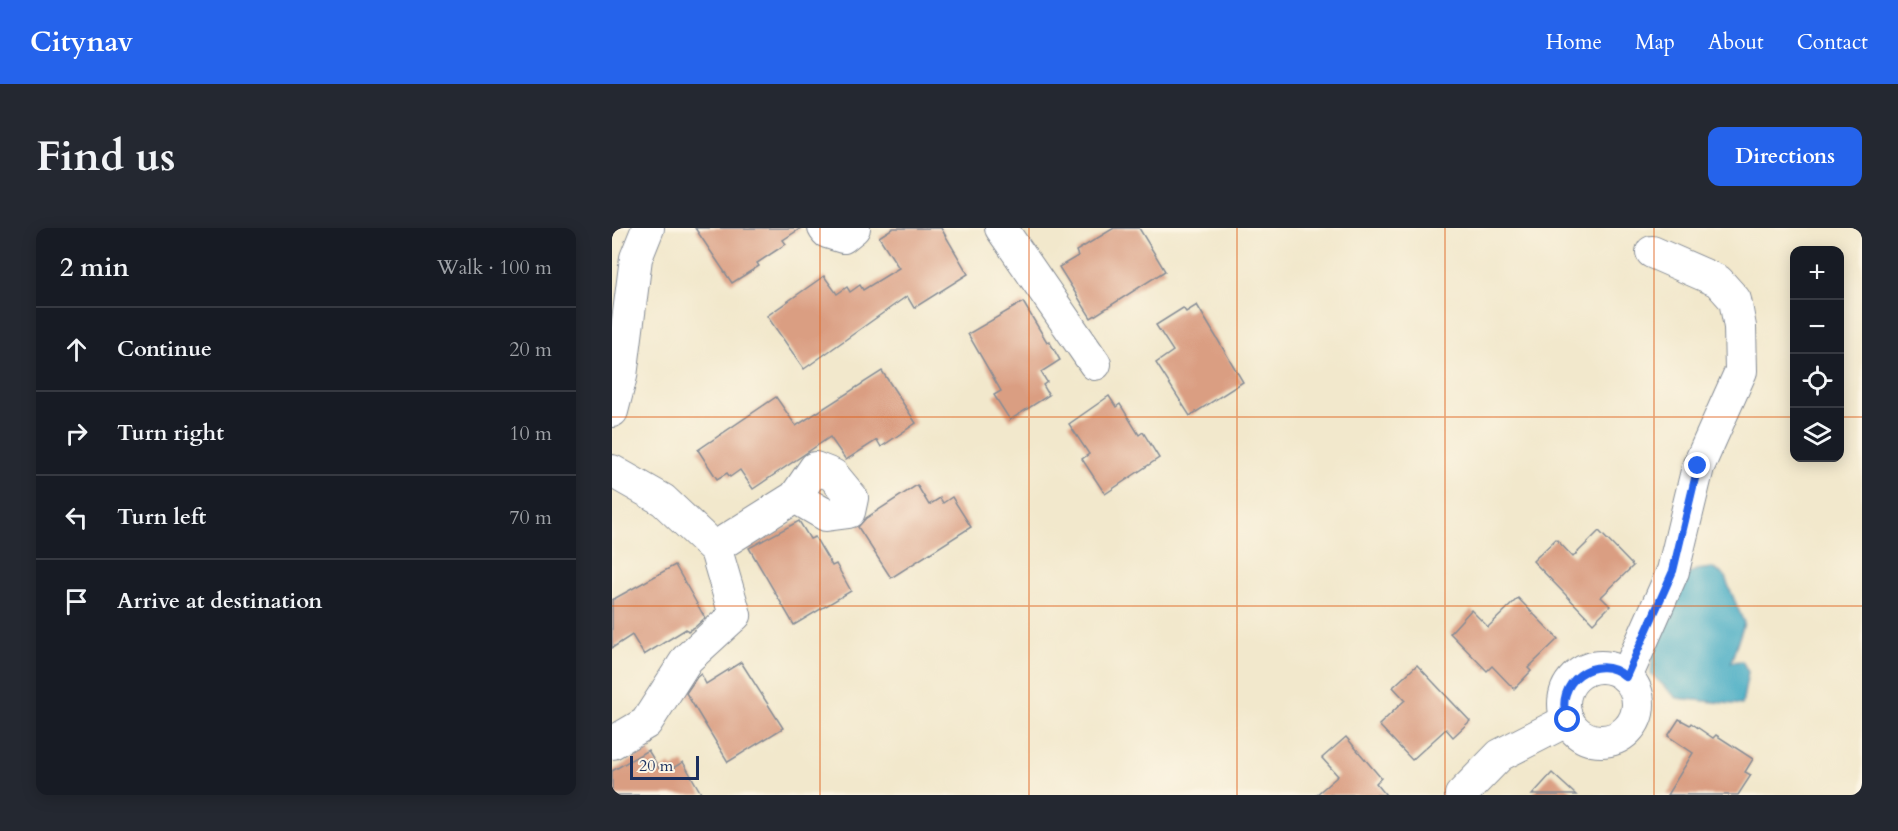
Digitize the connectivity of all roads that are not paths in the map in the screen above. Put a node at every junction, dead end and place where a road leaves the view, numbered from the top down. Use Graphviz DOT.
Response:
graph roads {
  1 [pos="648,228"];
  2 [pos="824,228"];
  3 [pos="854,228"];
  4 [pos="1001,228"];
  5 [pos="1652,252"];
  6 [pos="619,331"];
  7 [pos="1095,364"];
  8 [pos="612,411"];
  9 [pos="612,471"];
  10 [pos="795,497"];
  11 [pos="714,548"];
  12 [pos="1626,677"];
  13 [pos="1568,720"];
  14 [pos="612,743"];
  15 [pos="1461,795"];
  1 -- 6 [label="street"];
  2 -- 3 [label="street"];
  4 -- 7 [label="street"];
  5 -- 12 [label="street"];
  6 -- 8 [label="street"];
  9 -- 11 [label="street"];
  10 -- 11 [label="street"];
  11 -- 14 [label="street"];
  12 -- 13 [label="street"];
  12 -- 13 [label="street"];
  13 -- 15 [label="street"];
}
